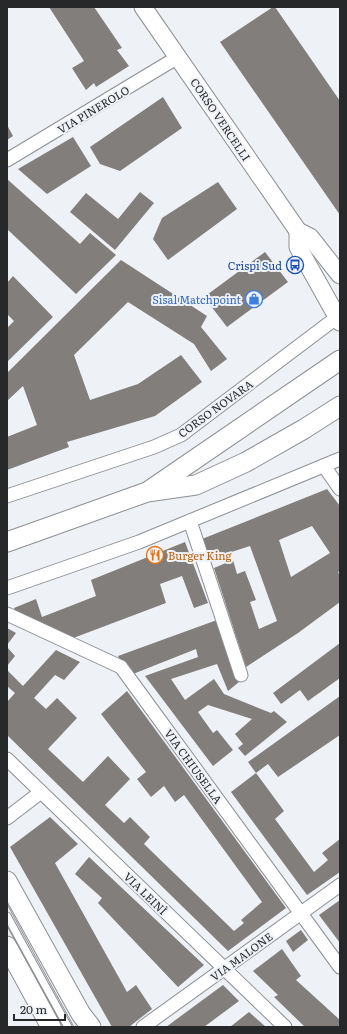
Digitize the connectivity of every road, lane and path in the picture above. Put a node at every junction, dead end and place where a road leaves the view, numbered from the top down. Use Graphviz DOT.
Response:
graph roads {
  1 [pos="143,7"];
  2 [pos="178,57"];
  3 [pos="7,160"];
  4 [pos="298,231"];
  5 [pos="340,275"];
  6 [pos="339,318"];
  7 [pos="340,360"];
  8 [pos="340,406"];
  9 [pos="340,459"];
  10 [pos="324,466"];
  11 [pos="340,489"];
  12 [pos="147,492"];
  13 [pos="7,496"];
  14 [pos="190,522"];
  15 [pos="7,542"];
  16 [pos="7,588"];
  17 [pos="7,614"];
  18 [pos="241,675"];
  19 [pos="7,759"];
  20 [pos="41,792"];
  21 [pos="7,818"];
  22 [pos="7,881"];
  23 [pos="340,885"];
  24 [pos="299,914"];
  25 [pos="7,916"];
  26 [pos="7,946"];
  27 [pos="340,967"];
  28 [pos="224,968"];
  29 [pos="51,1027"];
  30 [pos="68,1027"];
  31 [pos="91,1027"];
  32 [pos="143,1027"];
  33 [pos="285,1027"];
  1 -- 2 [label="street, CORSO VERCELLI"];
  2 -- 3 [label="street, VIA PINEROLO"];
  2 -- 4 [label="street, CORSO VERCELLI"];
  4 -- 5 [label="street, CORSO VERCELLI"];
  4 -- 6 [label="street, CORSO VERCELLI"];
  6 -- 13 [label="street, CORSO NOVARA"];
  7 -- 12 [label="main road"];
  8 -- 12 [label="main road"];
  9 -- 10 [label="street"];
  10 -- 11 [label="street"];
  10 -- 14 [label="street"];
  12 -- 15 [label="main road"];
  14 -- 16 [label="street"];
  14 -- 18 [label="street"];
  17 -- 24 [label="street, VIA CHIUSELLA"];
  19 -- 20 [label="street, VIA LEINÌ"];
  20 -- 21 [label="street"];
  20 -- 28 [label="street, VIA LEINÌ"];
  22 -- 31 [label="main road"];
  23 -- 24 [label="street, VIA MALONE"];
  24 -- 27 [label="street, VIA CHIUSELLA"];
  24 -- 28 [label="street, VIA MALONE"];
  25 -- 30 [label="lane"];
  26 -- 29 [label="main road"];
  28 -- 32 [label="street, VIA MALONE"];
  28 -- 33 [label="street, VIA LEINÌ"];
}
